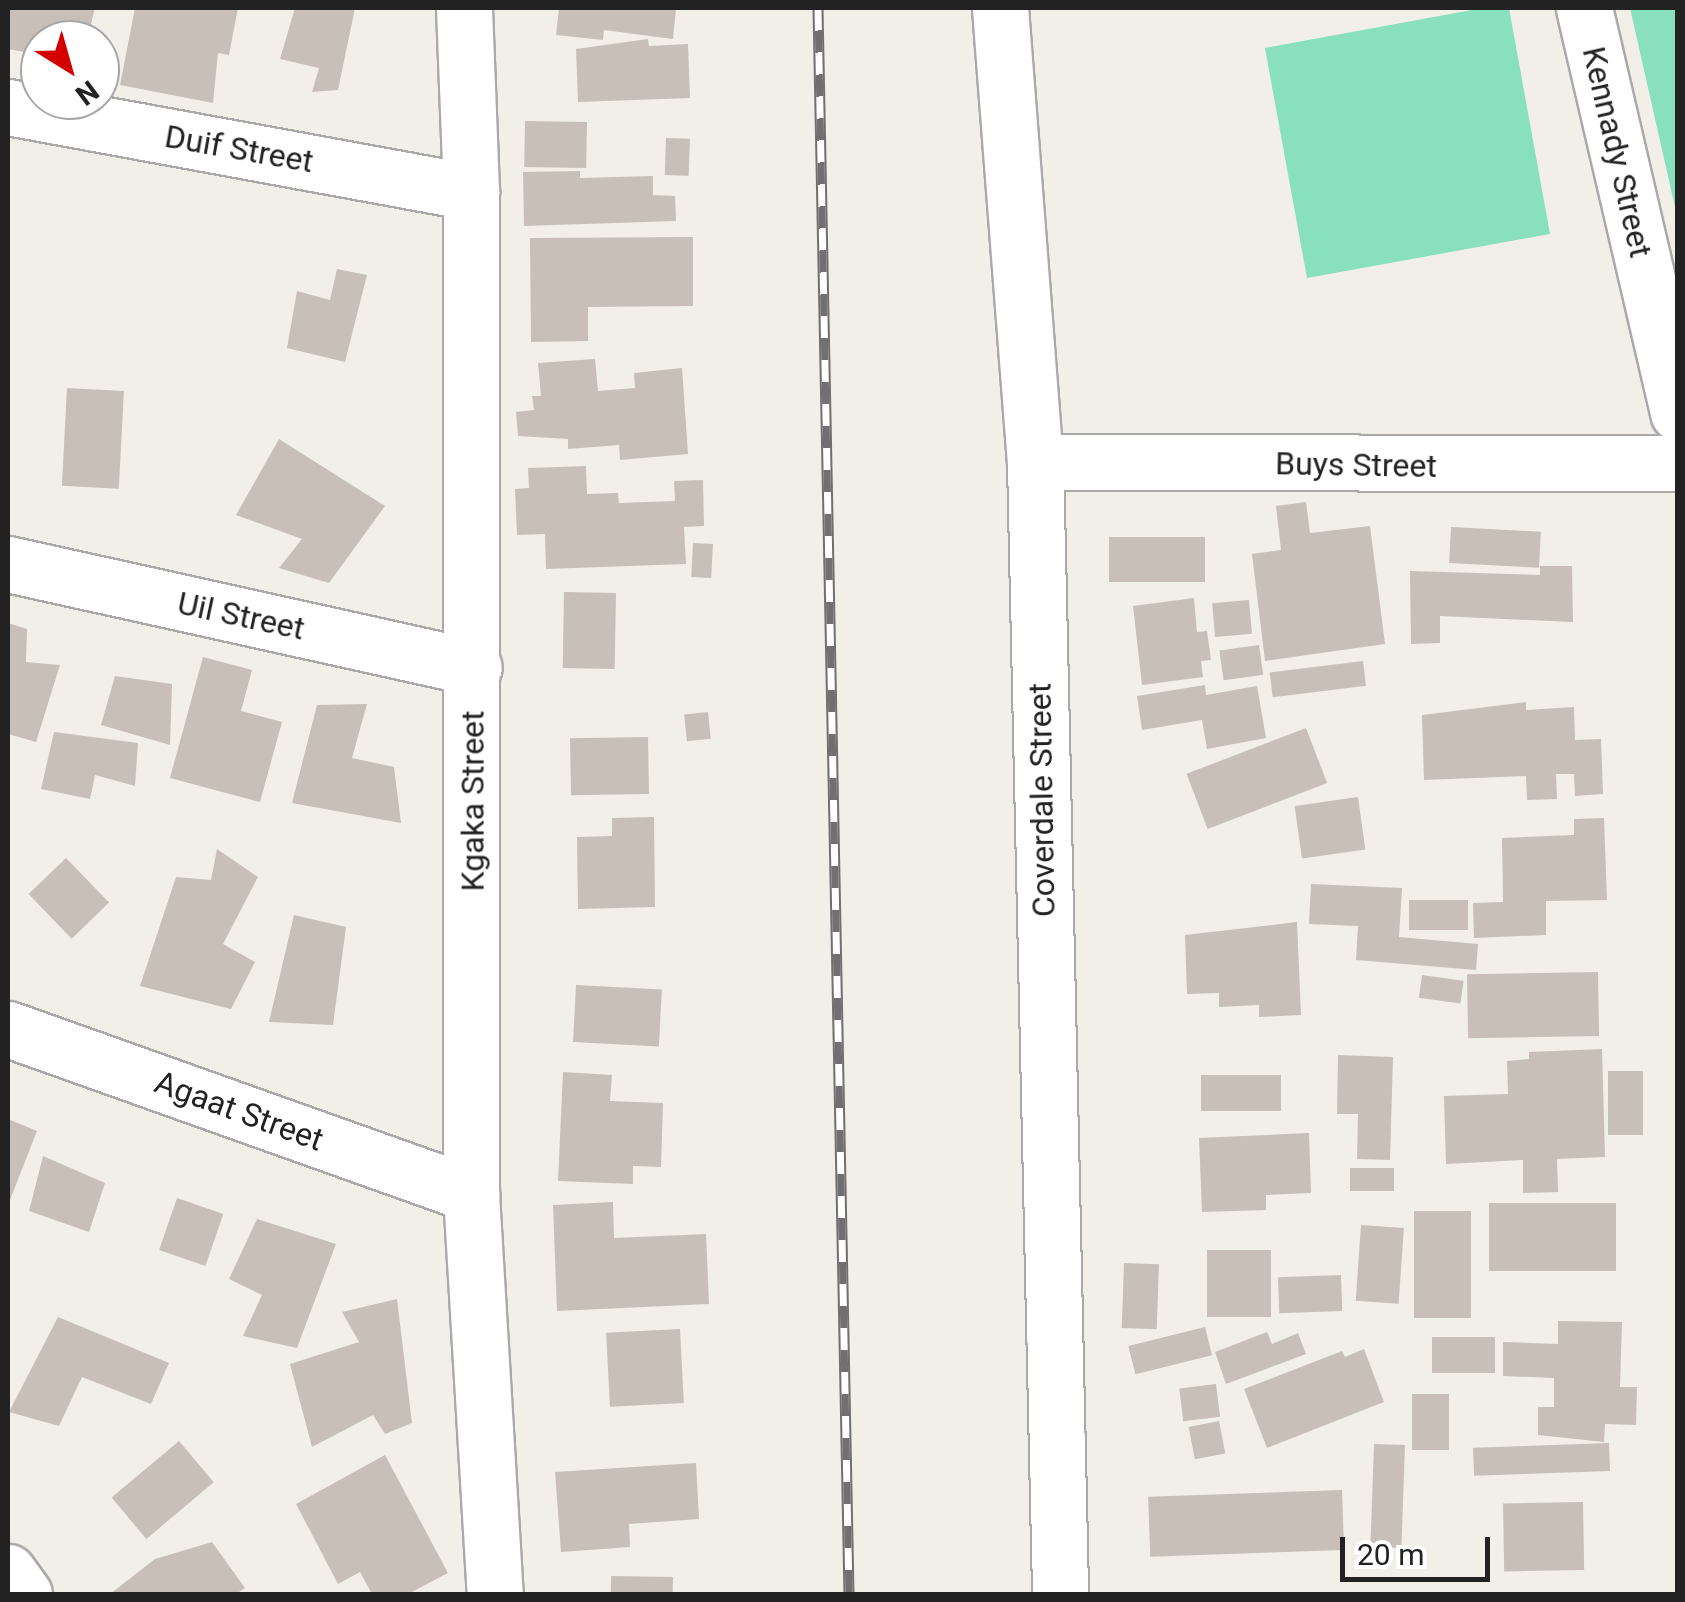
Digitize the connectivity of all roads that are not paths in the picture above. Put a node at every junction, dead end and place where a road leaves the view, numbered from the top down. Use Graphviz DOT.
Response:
graph roads {
  1 [pos="464,8"];
  2 [pos="1000,8"];
  3 [pos="1584,8"];
  4 [pos="8,107"];
  5 [pos="472,192"];
  6 [pos="1678,413"];
  7 [pos="1035,462"];
  8 [pos="1678,463"];
  9 [pos="8,564"];
  10 [pos="474,667"];
  11 [pos="8,1029"];
  12 [pos="470,1194"];
  13 [pos="8,1572"];
  14 [pos="24,1594"];
  15 [pos="495,1594"];
  16 [pos="1060,1594"];
  1 -- 5 [label="street, Kgaka Street"];
  2 -- 7 [label="street, Coverdale Street"];
  3 -- 6 [label="street, Kennady Street"];
  4 -- 5 [label="street, Duif Street"];
  5 -- 10 [label="street, Kgaka Street"];
  7 -- 8 [label="street, Buys Street"];
  7 -- 16 [label="street, Coverdale Street"];
  9 -- 10 [label="street, Uil Street"];
  10 -- 12 [label="street, Kgaka Street"];
  11 -- 12 [label="street, Agaat Street"];
  12 -- 15 [label="street, Kgaka Street"];
  13 -- 14 [label="street"];
}
